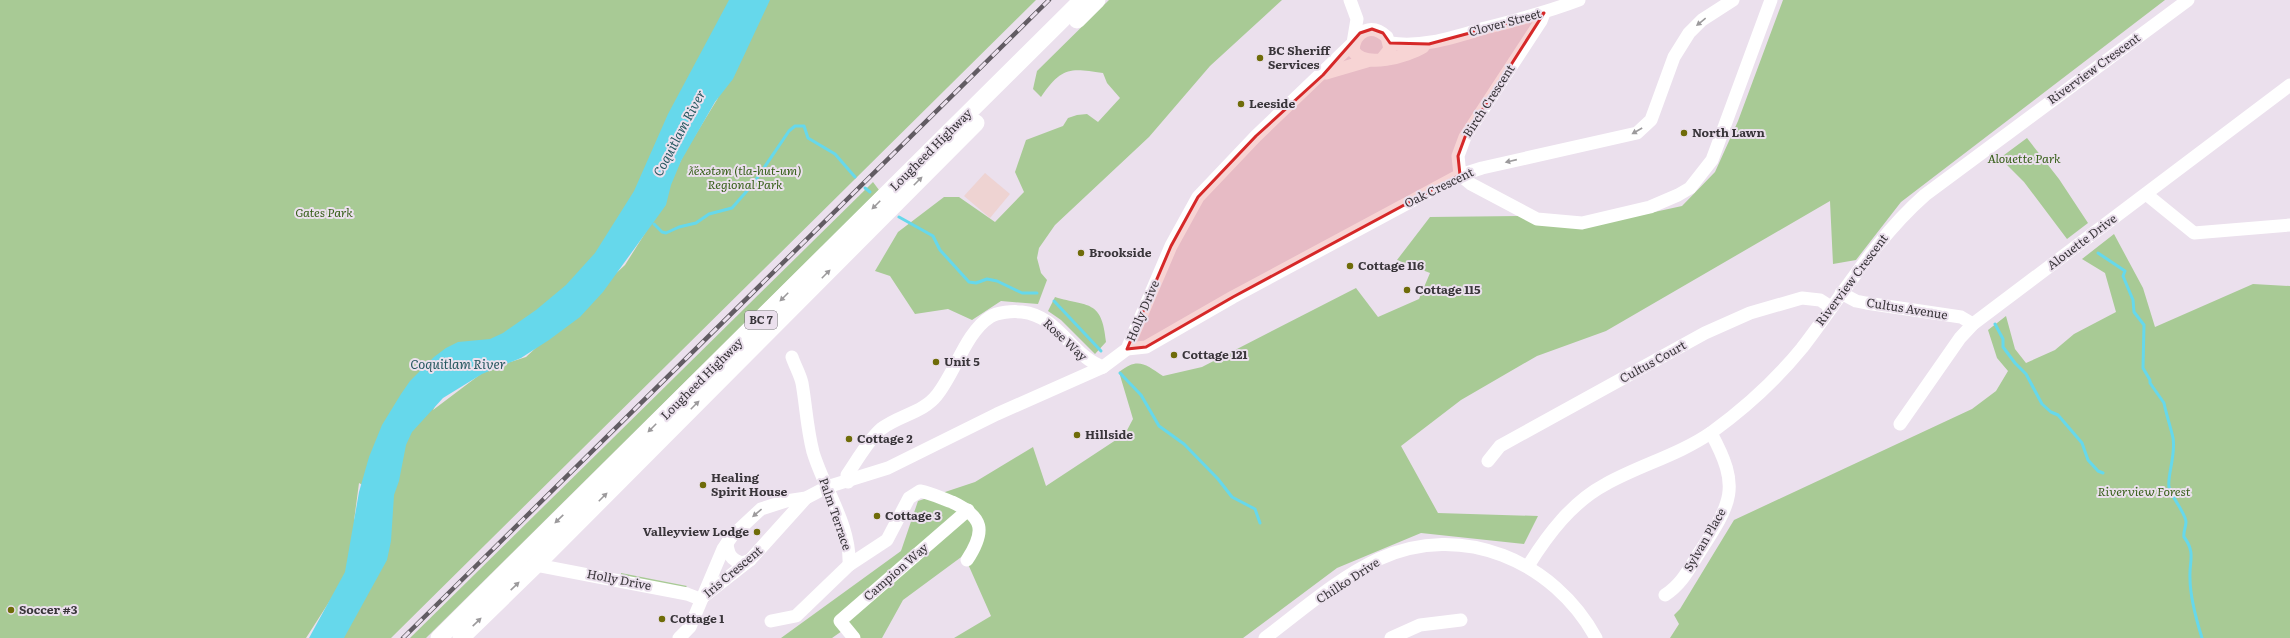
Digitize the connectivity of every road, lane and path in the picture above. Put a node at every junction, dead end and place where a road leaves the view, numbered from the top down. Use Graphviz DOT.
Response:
graph roads {
  1 [pos="1082,0"];
  2 [pos="1097,0"];
  3 [pos="1350,0"];
  4 [pos="1579,0"];
  5 [pos="1733,0"];
  6 [pos="1771,0"];
  7 [pos="2188,0"];
  8 [pos="1544,13"];
  9 [pos="1357,19"];
  10 [pos="1372,29"];
  11 [pos="1354,43"];
  12 [pos="1390,43"];
  13 [pos="1429,44"];
  14 [pos="1382,59"];
  15 [pos="1367,61"];
  16 [pos="1323,74"];
  17 [pos="2290,85"];
  18 [pos="1460,175"];
  19 [pos="2146,194"];
  20 [pos="2290,225"];
  21 [pos="1841,293"];
  22 [pos="1831,307"];
  23 [pos="1973,324"];
  24 [pos="1127,349"];
  25 [pos="792,357"];
  26 [pos="1103,367"];
  27 [pos="1900,424"];
  28 [pos="1711,432"];
  29 [pos="1488,461"];
  30 [pos="848,482"];
  31 [pos="827,487"];
  32 [pos="806,498"];
  33 [pos="775,505"];
  34 [pos="968,510"];
  35 [pos="788,520"];
  36 [pos="727,543"];
  37 [pos="750,560"];
  38 [pos="967,560"];
  39 [pos="849,564"];
  40 [pos="536,565"];
  41 [pos="1528,566"];
  42 [pos="1665,595"];
  43 [pos="700,599"];
  44 [pos="1461,620"];
  45 [pos="771,621"];
  46 [pos="439,638"];
  47 [pos="461,638"];
  48 [pos="679,638"];
  49 [pos="854,638"];
  50 [pos="1265,638"];
  51 [pos="1391,638"];
  52 [pos="1596,638"];
  1 -- 46 [label="main road, Lougheed Highway / BC 7, one-way"];
  40 -- 2 [label="main road, Lougheed Highway / BC 7, one-way"];
  3 -- 9 [label="street"];
  4 -- 8 [label="street, Clover Street"];
  5 -- 18 [label="street, Oak Crescent, one-way"];
  6 -- 18 [label="street"];
  7 -- 21 [label="street, Riverview Crescent"];
  8 -- 13 [label="street, Clover Street"];
  8 -- 18 [label="street, Birch Crescent"];
  9 -- 10 [label="street"];
  9 -- 11 [label="street"];
  10 -- 11 [label="street"];
  10 -- 12 [label="street"];
  11 -- 15 [label="street"];
  11 -- 16 [label="street, Holly Drive"];
  12 -- 13 [label="street, Clover Street"];
  12 -- 14 [label="street"];
  13 -- 14 [label="street, Clover Street"];
  14 -- 15 [label="street"];
  15 -- 16 [label="street, Holly Drive"];
  16 -- 24 [label="street, Holly Drive"];
  17 -- 19 [label="street, Alouette Drive"];
  18 -- 24 [label="street, Oak Crescent"];
  19 -- 20 [label="street"];
  19 -- 23 [label="street, Alouette Drive"];
  21 -- 22 [label="street, Riverview Crescent"];
  21 -- 23 [label="street, Cultus Avenue"];
  22 -- 28 [label="street, Riverview Crescent"];
  22 -- 29 [label="street, Cultus Court"];
  23 -- 27 [label="street, Alouette Drive"];
  24 -- 26 [label="street, Holly Drive"];
  25 -- 31 [label="street, Palm Terrace"];
  26 -- 30 [label="street, Holly Drive"];
  26 -- 30 [label="street, Rose Way"];
  28 -- 41 [label="street, Riverview Crescent"];
  28 -- 42 [label="street, Sylvan Place"];
  30 -- 31 [label="street, Holly Drive"];
  31 -- 32 [label="street, Iris Crescent"];
  31 -- 39 [label="street, Palm Terrace"];
  32 -- 33 [label="street, Iris Crescent"];
  32 -- 35 [label="street, Iris Crescent"];
  33 -- 35 [label="street"];
  33 -- 36 [label="street, Iris Crescent, one-way"];
  34 -- 38 [label="street"];
  34 -- 39 [label="street, Palm Terrace"];
  34 -- 49 [label="street, Campion Way"];
  35 -- 37 [label="street, Iris Crescent"];
  36 -- 37 [label="street"];
  36 -- 43 [label="street, Iris Crescent"];
  37 -- 43 [label="street, Iris Crescent"];
  39 -- 45 [label="street"];
  40 -- 43 [label="street, Holly Drive"];
  47 -- 40 [label="main road, Lougheed Highway / BC 7, one-way"];
  41 -- 50 [label="street, Chilko Drive"];
  41 -- 52 [label="street, Chilko Drive"];
  43 -- 48 [label="street"];
  44 -- 51 [label="street"];
}
